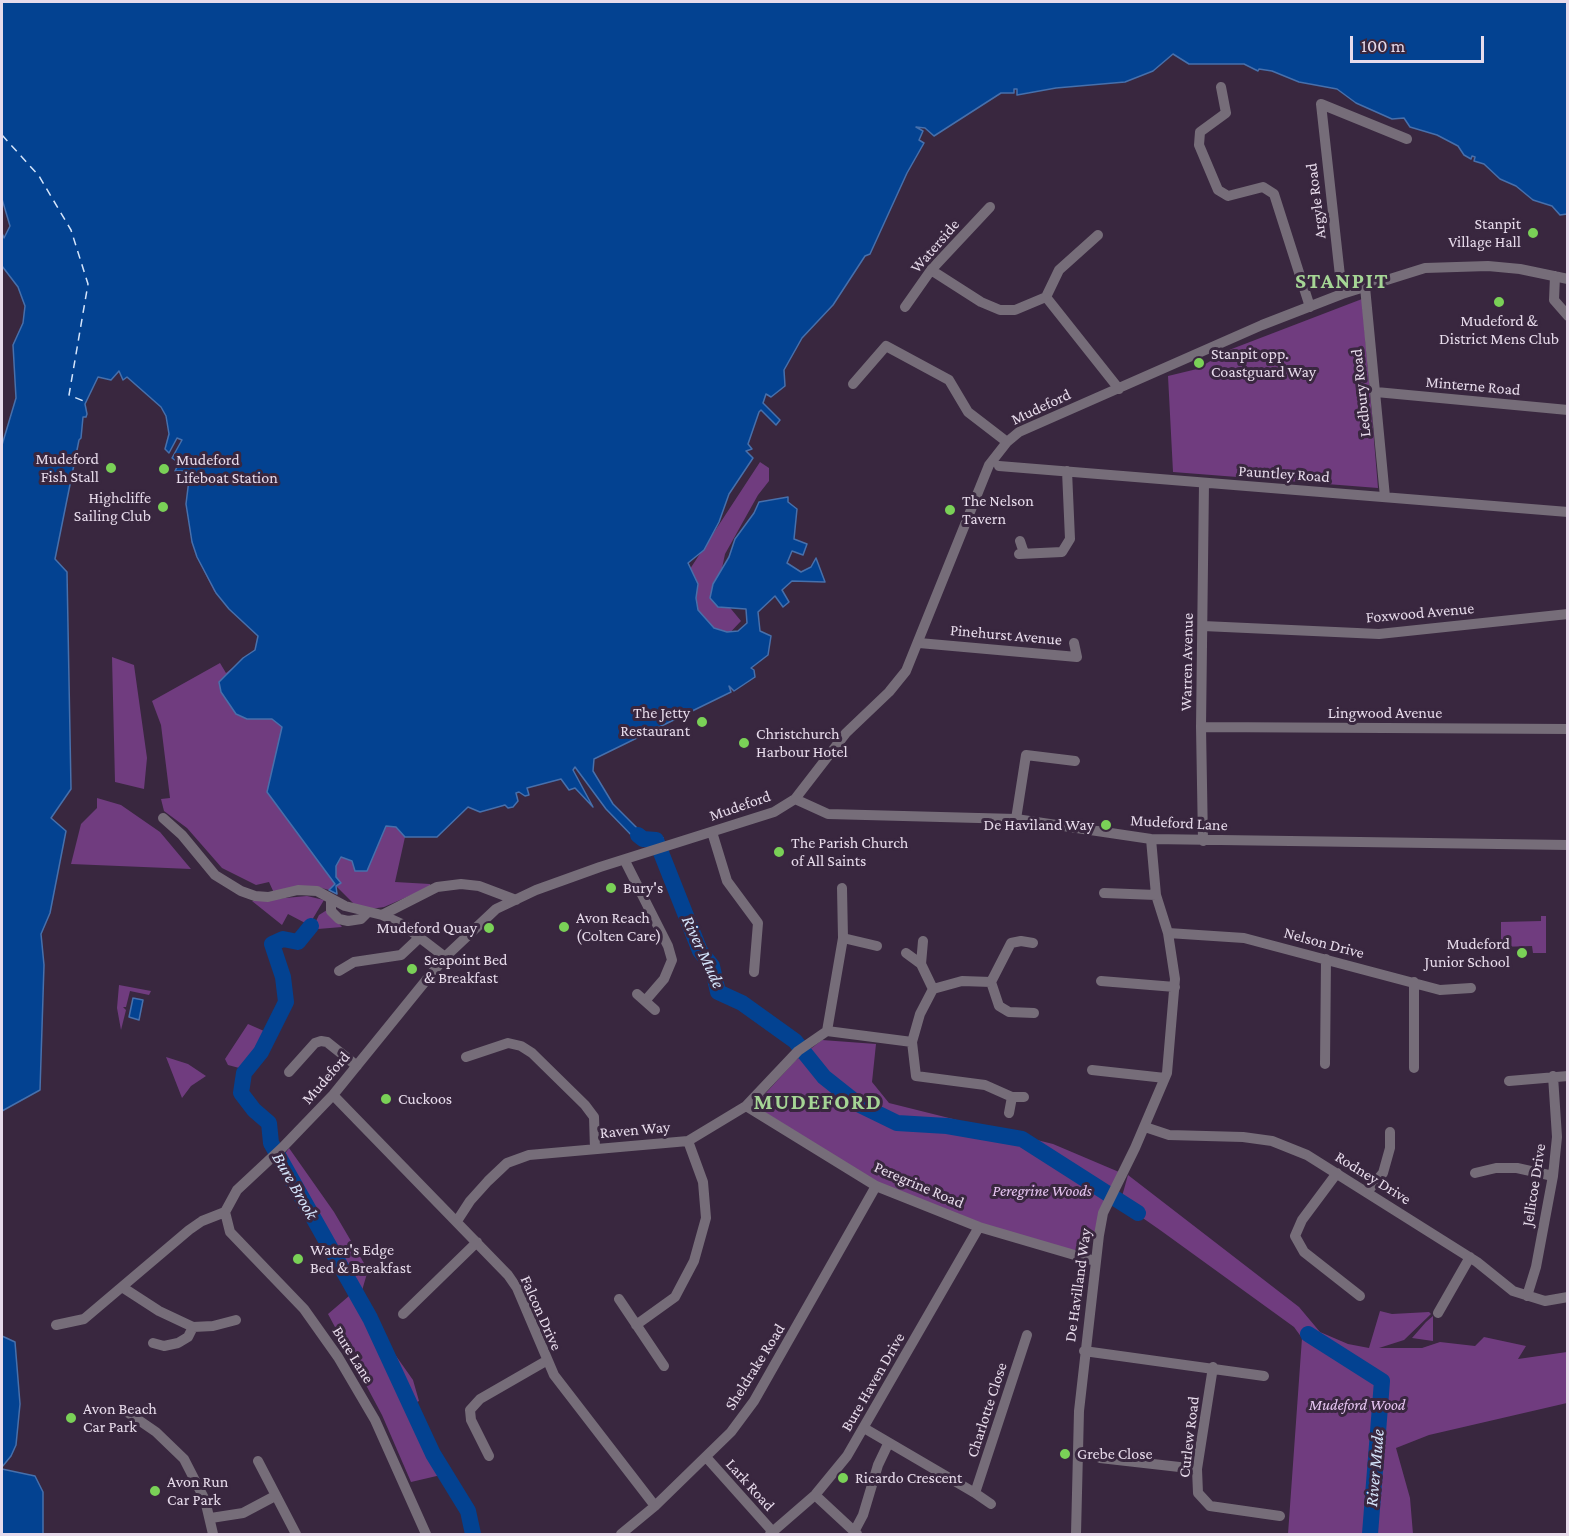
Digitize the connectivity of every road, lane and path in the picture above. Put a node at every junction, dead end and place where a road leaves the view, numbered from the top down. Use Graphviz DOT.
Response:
graph roads {
  1 [pos="1221,87"];
  2 [pos="1407,139"];
  3 [pos="990,207"];
  4 [pos="1098,235"];
  5 [pos="931,270"];
  6 [pos="1555,276"];
  7 [pos="1568,279"];
  8 [pos="1365,287"];
  9 [pos="1342,294"];
  10 [pos="1046,297"];
  11 [pos="905,307"];
  12 [pos="1310,307"];
  13 [pos="1568,316"];
  14 [pos="853,384"];
  15 [pos="1119,389"];
  16 [pos="1376,392"];
  17 [pos="1568,410"];
  18 [pos="1007,442"];
  19 [pos="999,466"];
  20 [pos="1067,471"];
  21 [pos="1204,483"];
  22 [pos="1385,497"];
  23 [pos="1568,512"];
  24 [pos="1020,541"];
  25 [pos="1568,614"];
  26 [pos="1203,626"];
  27 [pos="919,643"];
  28 [pos="1074,643"];
  29 [pos="1201,728"];
  30 [pos="1568,729"];
  31 [pos="1075,761"];
  32 [pos="795,799"];
  33 [pos="162,818"];
  34 [pos="1016,819"];
  35 [pos="712,832"];
  36 [pos="1151,839"];
  37 [pos="1203,840"];
  38 [pos="1568,845"];
  39 [pos="625,861"];
  40 [pos="842,888"];
  41 [pos="1104,893"];
  42 [pos="1156,895"];
  43 [pos="516,900"];
  44 [pos="382,915"];
  45 [pos="1168,933"];
  46 [pos="419,938"];
  47 [pos="843,938"];
  48 [pos="923,941"];
  49 [pos="1033,943"];
  50 [pos="877,945"];
  51 [pos="906,953"];
  52 [pos="445,957"];
  53 [pos="1326,959"];
  54 [pos="921,964"];
  55 [pos="339,971"];
  56 [pos="754,972"];
  57 [pos="1101,981"];
  58 [pos="991,982"];
  59 [pos="1414,982"];
  60 [pos="1175,987"];
  61 [pos="1471,988"];
  62 [pos="933,989"];
  63 [pos="655,1010"];
  64 [pos="1034,1013"];
  65 [pos="827,1031"];
  66 [pos="912,1042"];
  67 [pos="466,1057"];
  68 [pos="1324,1064"];
  69 [pos="357,1066"];
  70 [pos="1414,1068"];
  71 [pos="1092,1070"];
  72 [pos="289,1072"];
  73 [pos="1553,1076"];
  74 [pos="1568,1076"];
  75 [pos="1166,1078"];
  76 [pos="1509,1081"];
  77 [pos="333,1095"];
  78 [pos="1012,1097"];
  79 [pos="1024,1097"];
  80 [pos="746,1106"];
  81 [pos="1009,1113"];
  82 [pos="1144,1127"];
  83 [pos="1390,1132"];
  84 [pos="688,1141"];
  85 [pos="595,1149"];
  86 [pos="1337,1173"];
  87 [pos="1475,1173"];
  88 [pos="1553,1176"];
  89 [pos="876,1186"];
  90 [pos="1367,1192"];
  91 [pos="225,1212"];
  92 [pos="457,1221"];
  93 [pos="979,1227"];
  94 [pos="477,1242"];
  95 [pos="1470,1257"];
  96 [pos="1095,1261"];
  97 [pos="122,1287"];
  98 [pos="1360,1296"];
  99 [pos="1527,1296"];
  100 [pos="1568,1297"];
  101 [pos="619,1299"];
  102 [pos="1438,1313"];
  103 [pos="403,1314"];
  104 [pos="236,1320"];
  105 [pos="56,1325"];
  106 [pos="636,1325"];
  107 [pos="193,1327"];
  108 [pos="1027,1335"];
  109 [pos="153,1343"];
  110 [pos="1084,1351"];
  111 [pos="546,1361"];
  112 [pos="664,1366"];
  113 [pos="1213,1367"];
  114 [pos="1264,1376"];
  115 [pos="127,1412"];
  116 [pos="864,1428"];
  117 [pos="888,1444"];
  118 [pos="489,1456"];
  119 [pos="706,1457"];
  120 [pos="1100,1458"];
  121 [pos="258,1461"];
  122 [pos="1197,1469"];
  123 [pos="975,1494"];
  124 [pos="815,1495"];
  125 [pos="275,1496"];
  126 [pos="991,1504"];
  127 [pos="655,1506"];
  128 [pos="1280,1516"];
  129 [pos="211,1518"];
  130 [pos="772,1533"];
  131 [pos="856,1533"];
  132 [pos="213,1534"];
  133 [pos="296,1534"];
  134 [pos="426,1534"];
  135 [pos="621,1534"];
  136 [pos="1076,1534"];
  1 -- 12 [label="street"];
  2 -- 9 [label="street, Argyle Road"];
  3 -- 5 [label="street, Waterside"];
  4 -- 10 [label="street"];
  5 -- 10 [label="street"];
  5 -- 11 [label="street, Waterside"];
  6 -- 7 [label="street"];
  6 -- 8 [label="street, Mudeford"];
  6 -- 13 [label="street"];
  8 -- 9 [label="street, Mudeford"];
  8 -- 16 [label="street, Ledbury Road"];
  9 -- 12 [label="street, Mudeford"];
  10 -- 15 [label="street"];
  12 -- 15 [label="street, Mudeford"];
  14 -- 18 [label="street"];
  15 -- 18 [label="street, Mudeford"];
  16 -- 17 [label="street, Minterne Road"];
  16 -- 22 [label="street, Ledbury Road"];
  18 -- 27 [label="street, Mudeford"];
  19 -- 20 [label="street, Pauntley Road"];
  20 -- 21 [label="street, Pauntley Road"];
  20 -- 24 [label="street"];
  21 -- 22 [label="street, Pauntley Road"];
  21 -- 26 [label="street, Warren Avenue"];
  22 -- 23 [label="street, Pauntley Road"];
  25 -- 26 [label="street, Foxwood Avenue"];
  26 -- 29 [label="street, Warren Avenue"];
  27 -- 28 [label="street, Pinehurst Avenue"];
  27 -- 32 [label="street, Mudeford"];
  29 -- 30 [label="street, Lingwood Avenue"];
  29 -- 37 [label="street, Warren Avenue"];
  31 -- 34 [label="street"];
  32 -- 34 [label="street, Mudeford Lane"];
  32 -- 35 [label="street, Mudeford"];
  33 -- 44 [label="street"];
  34 -- 36 [label="street, Mudeford Lane"];
  35 -- 39 [label="street, Mudeford"];
  35 -- 56 [label="street"];
  36 -- 37 [label="street, Mudeford Lane"];
  36 -- 42 [label="street, De Havilland Way"];
  37 -- 38 [label="street, Mudeford Lane"];
  39 -- 43 [label="street, Mudeford"];
  39 -- 63 [label="street"];
  40 -- 47 [label="street"];
  41 -- 42 [label="street"];
  42 -- 45 [label="street, De Havilland Way"];
  43 -- 44 [label="street"];
  43 -- 52 [label="street, Mudeford"];
  44 -- 46 [label="street"];
  45 -- 53 [label="street, Nelson Drive"];
  45 -- 60 [label="street, De Havilland Way"];
  46 -- 52 [label="street"];
  46 -- 55 [label="street"];
  47 -- 50 [label="street"];
  47 -- 65 [label="street"];
  48 -- 54 [label="street"];
  49 -- 58 [label="street"];
  51 -- 54 [label="street"];
  52 -- 69 [label="street, Mudeford"];
  53 -- 59 [label="street, Nelson Drive"];
  53 -- 68 [label="street"];
  54 -- 62 [label="street"];
  57 -- 60 [label="street"];
  58 -- 62 [label="street"];
  58 -- 64 [label="street"];
  59 -- 61 [label="street, Nelson Drive"];
  59 -- 70 [label="street"];
  60 -- 75 [label="street, De Havilland Way"];
  62 -- 66 [label="street"];
  65 -- 66 [label="street"];
  65 -- 80 [label="street, Raven Way"];
  66 -- 78 [label="street"];
  67 -- 85 [label="street"];
  69 -- 72 [label="street"];
  69 -- 77 [label="street, Mudeford"];
  71 -- 75 [label="street"];
  73 -- 74 [label="street"];
  73 -- 76 [label="street"];
  73 -- 88 [label="street, Jellicoe Drive"];
  75 -- 82 [label="street, De Havilland Way"];
  77 -- 91 [label="street, Mudeford"];
  77 -- 92 [label="street, Falcon Drive"];
  78 -- 79 [label="street"];
  78 -- 81 [label="street"];
  80 -- 84 [label="street, Raven Way"];
  80 -- 89 [label="street, Peregrine Road"];
  82 -- 86 [label="street, Rodney Drive"];
  82 -- 96 [label="street, De Havilland Way"];
  83 -- 90 [label="street"];
  84 -- 85 [label="street, Raven Way"];
  84 -- 106 [label="street"];
  85 -- 92 [label="street, Raven Way"];
  86 -- 90 [label="street, Rodney Drive"];
  86 -- 98 [label="street"];
  87 -- 88 [label="street"];
  88 -- 99 [label="street, Jellicoe Drive"];
  89 -- 93 [label="street, Peregrine Road"];
  89 -- 119 [label="street, Sheldrake Road"];
  90 -- 95 [label="street, Rodney Drive"];
  91 -- 97 [label="street"];
  91 -- 134 [label="street, Bure Lane"];
  92 -- 94 [label="street, Falcon Drive"];
  93 -- 96 [label="street, Peregrine Road"];
  93 -- 116 [label="street, Bure Haven Drive"];
  94 -- 103 [label="street"];
  94 -- 111 [label="street, Falcon Drive"];
  95 -- 99 [label="street, Rodney Drive"];
  95 -- 102 [label="street"];
  96 -- 110 [label="street, De Havilland Way"];
  97 -- 105 [label="street"];
  97 -- 107 [label="street"];
  99 -- 100 [label="street, Rodney Drive"];
  101 -- 106 [label="street"];
  104 -- 107 [label="street"];
  106 -- 112 [label="street"];
  107 -- 109 [label="street"];
  108 -- 123 [label="street, Charlotte Close"];
  110 -- 113 [label="street"];
  110 -- 136 [label="street, De Havilland Way"];
  111 -- 118 [label="street"];
  111 -- 127 [label="street, Falcon Drive"];
  113 -- 114 [label="street"];
  113 -- 122 [label="street, Curlew Road"];
  115 -- 129 [label="street"];
  116 -- 117 [label="street"];
  116 -- 124 [label="street, Bure Haven Drive"];
  117 -- 123 [label="street"];
  117 -- 131 [label="street"];
  119 -- 127 [label="street, Sheldrake Road"];
  119 -- 130 [label="street, Lark Road"];
  120 -- 122 [label="street"];
  121 -- 125 [label="street"];
  122 -- 128 [label="street, Curlew Road"];
  123 -- 126 [label="street"];
  124 -- 130 [label="street, Bure Haven Drive"];
  124 -- 131 [label="street"];
  125 -- 129 [label="street"];
  125 -- 133 [label="street"];
  127 -- 135 [label="street, Sheldrake Road"];
  129 -- 132 [label="street"];
}
